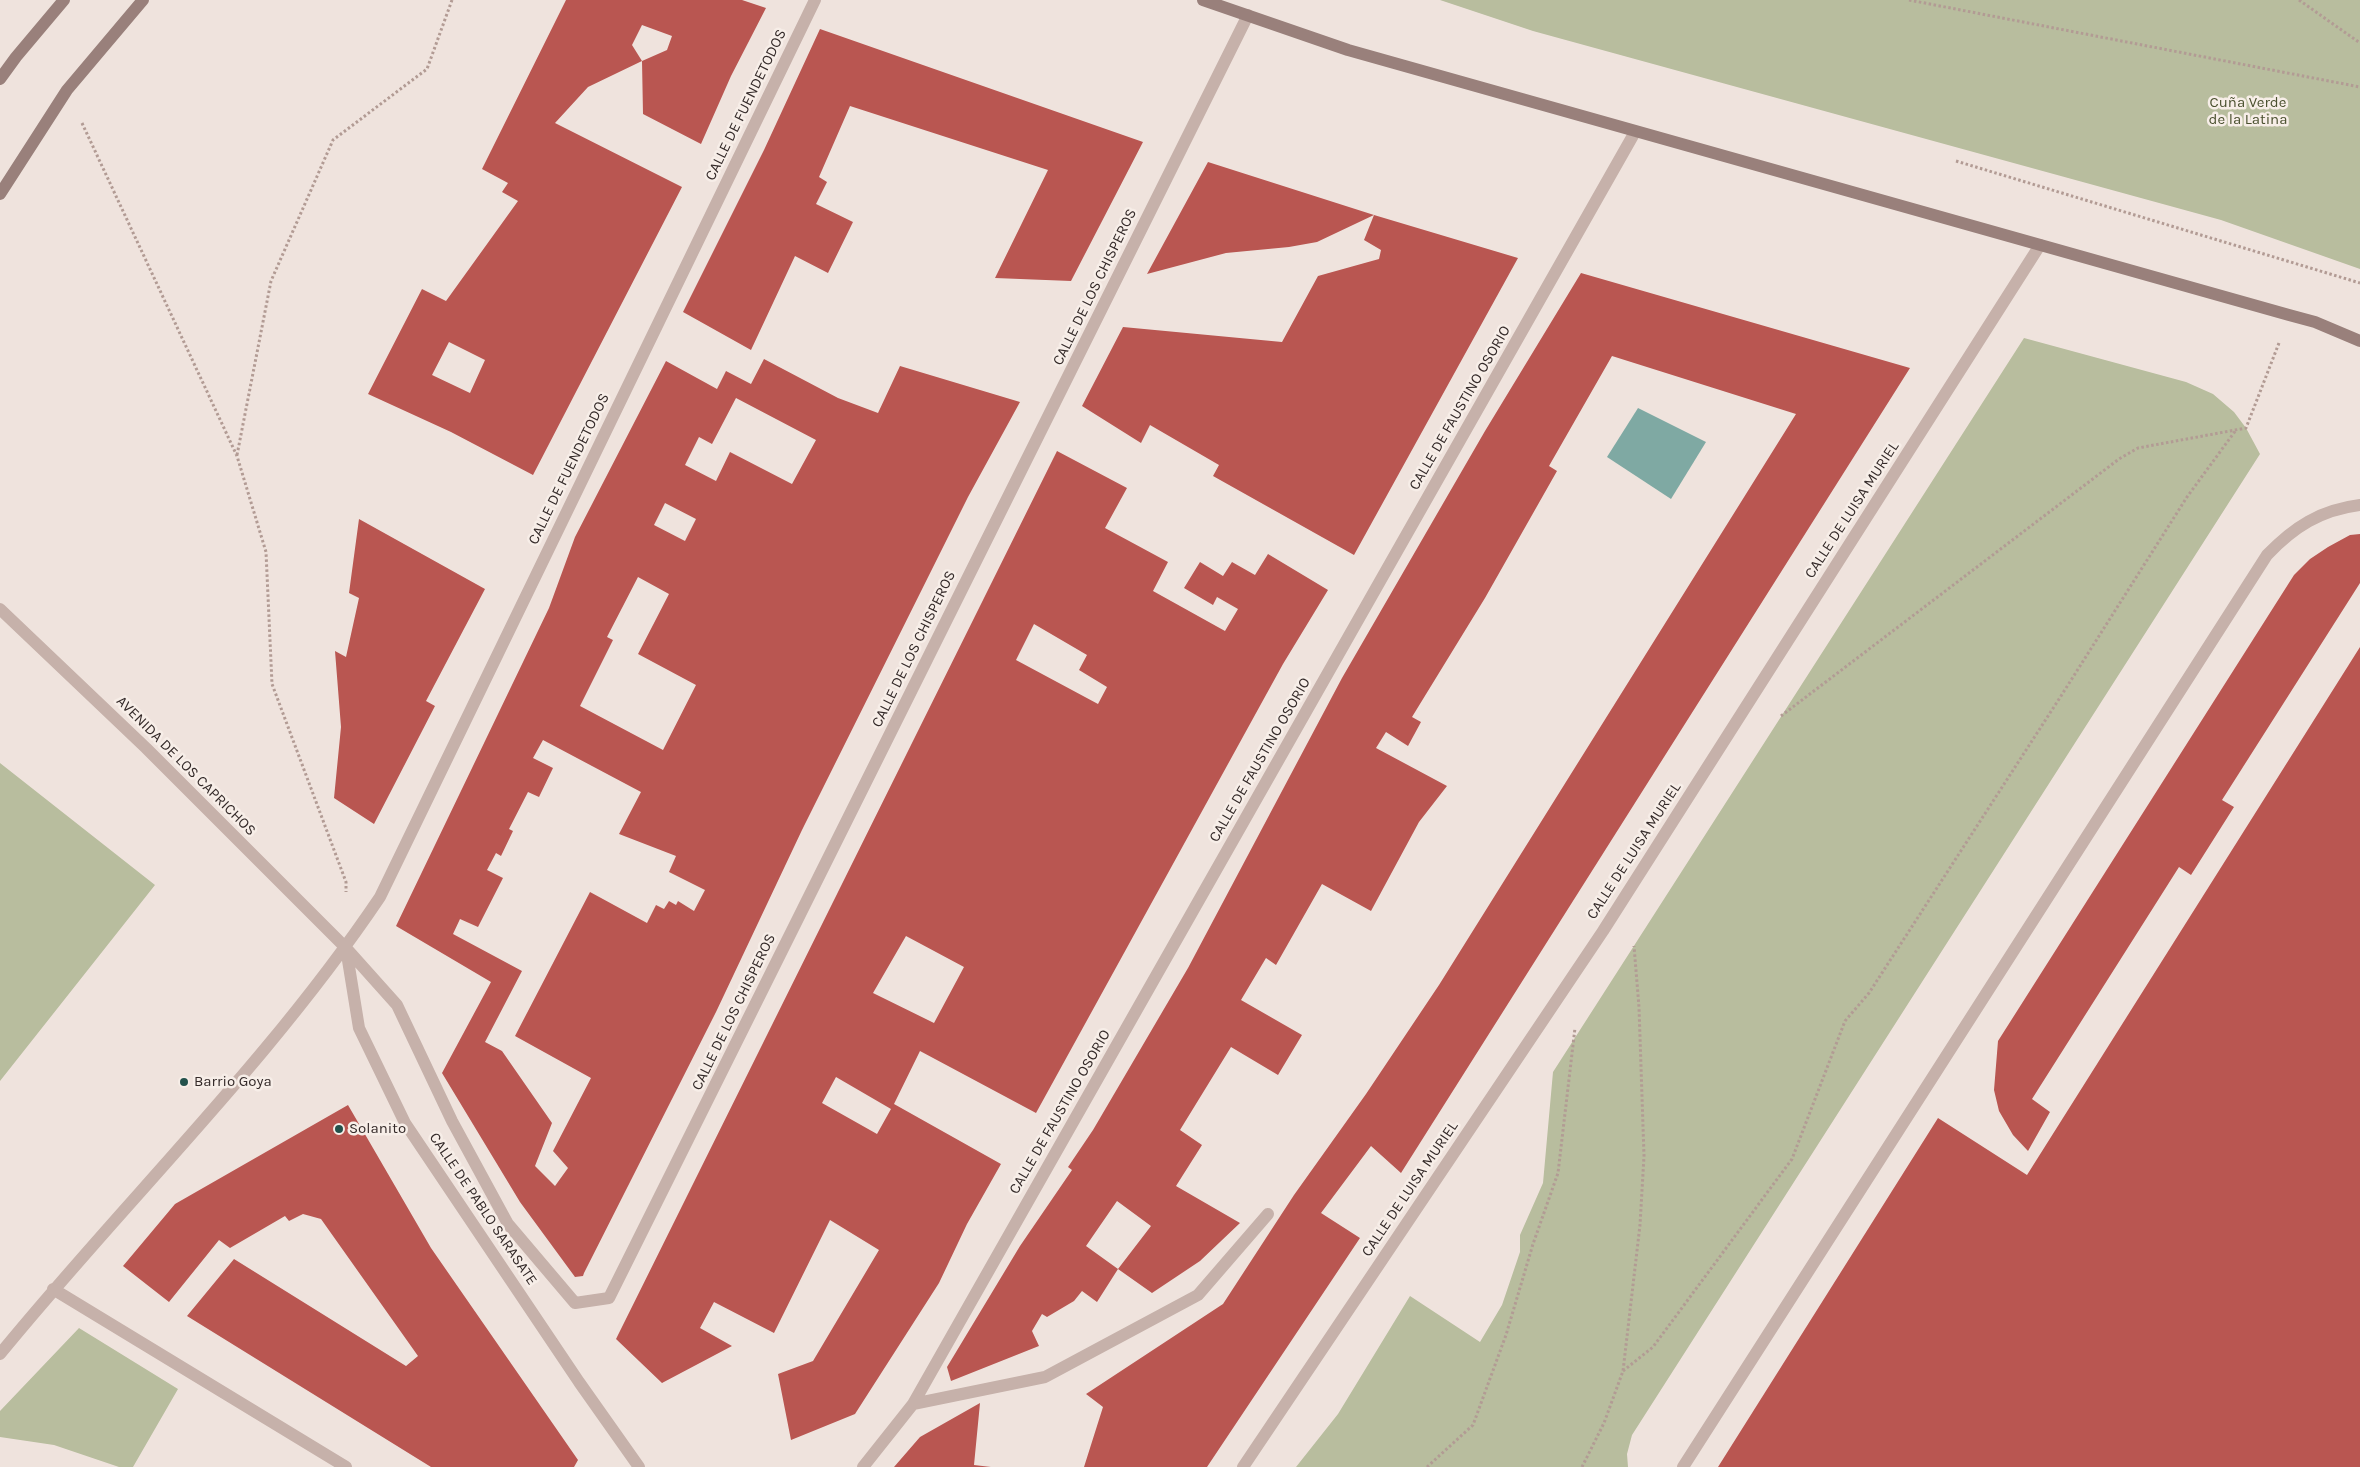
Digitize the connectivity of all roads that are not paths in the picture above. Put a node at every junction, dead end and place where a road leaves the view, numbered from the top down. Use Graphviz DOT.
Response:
graph roads {
  1 [pos="64,0"];
  2 [pos="143,0"];
  3 [pos="815,0"];
  4 [pos="1203,0"];
  5 [pos="1248,15"];
  6 [pos="0,79"];
  7 [pos="1635,132"];
  8 [pos="0,194"];
  9 [pos="2040,246"];
  10 [pos="2360,341"];
  11 [pos="2360,505"];
  12 [pos="0,609"];
  13 [pos="346,948"];
  14 [pos="1268,1214"];
  15 [pos="53,1289"];
  16 [pos="609,1298"];
  17 [pos="0,1354"];
  18 [pos="913,1404"];
  19 [pos="346,1467"];
  20 [pos="639,1467"];
  21 [pos="863,1467"];
  22 [pos="1243,1467"];
  23 [pos="1683,1467"];
  1 -- 6 [label="street"];
  2 -- 8 [label="street"];
  3 -- 13 [label="street, CALLE DE FUENDETODOS"];
  4 -- 5 [label="street"];
  5 -- 7 [label="street"];
  5 -- 16 [label="street, CALLE DE LOS CHISPEROS"];
  7 -- 9 [label="street"];
  7 -- 18 [label="street, CALLE DE FAUSTINO OSORIO"];
  9 -- 10 [label="street"];
  9 -- 22 [label="street, CALLE DE LUISA MURIEL"];
  11 -- 23 [label="street"];
  12 -- 13 [label="street, AVENIDA DE LOS CAPRICHOS"];
  13 -- 15 [label="street"];
  13 -- 16 [label="street, CALLE DE PABLO SARASATE"];
  13 -- 20 [label="street, CALLE DE PABLO SARASATE"];
  14 -- 18 [label="street"];
  15 -- 17 [label="street"];
  15 -- 19 [label="street"];
  18 -- 21 [label="street"];
}
